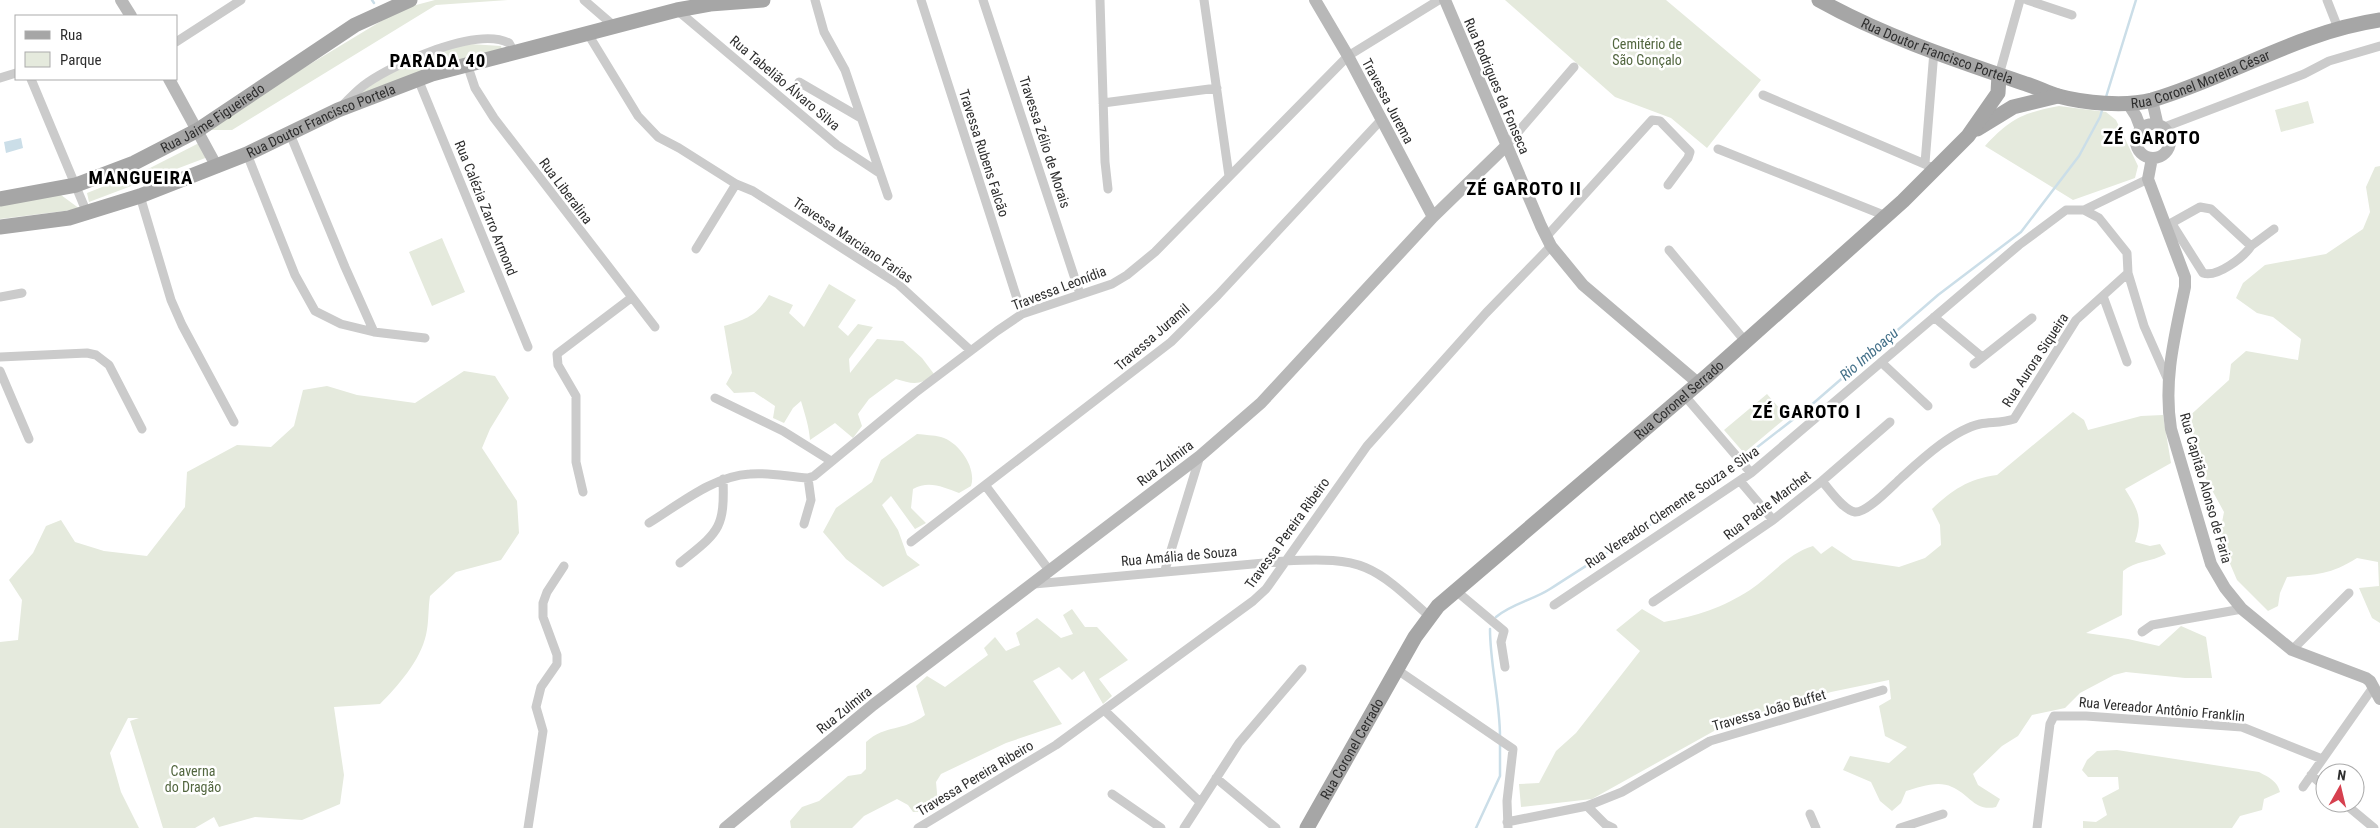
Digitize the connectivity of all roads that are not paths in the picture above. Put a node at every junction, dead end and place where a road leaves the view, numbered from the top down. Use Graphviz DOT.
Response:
graph roads {
  1 [pos="121,0"];
  2 [pos="241,0"];
  3 [pos="410,0"];
  4 [pos="584,0"];
  5 [pos="763,0"];
  6 [pos="815,0"];
  7 [pos="920,0"];
  8 [pos="983,0"];
  9 [pos="1100,0"];
  10 [pos="1204,0"];
  11 [pos="1316,0"];
  12 [pos="1439,0"];
  13 [pos="1444,0"];
  14 [pos="1819,0"];
  15 [pos="2020,0"];
  16 [pos="2027,0"];
  17 [pos="2327,0"];
  18 [pos="677,10"];
  19 [pos="130,15"];
  20 [pos="2072,15"];
  21 [pos="2380,20"];
  22 [pos="614,26"];
  23 [pos="2338,28"];
  24 [pos="588,34"];
  25 [pos="178,41"];
  26 [pos="2380,46"];
  27 [pos="1934,51"];
  28 [pos="514,52"];
  29 [pos="1348,56"];
  30 [pos="467,64"];
  31 [pos="1574,67"];
  32 [pos="15,73"];
  33 [pos="1999,75"];
  34 [pos="0,78"];
  35 [pos="418,78"];
  36 [pos="31,80"];
  37 [pos="171,80"];
  38 [pos="798,82"];
  39 [pos="1216,88"];
  40 [pos="1763,95"];
  41 [pos="2058,96"];
  42 [pos="2152,100"];
  43 [pos="1103,103"];
  44 [pos="2129,105"];
  45 [pos="338,110"];
  46 [pos="860,118"];
  47 [pos="1382,119"];
  48 [pos="2160,127"];
  49 [pos="2141,129"];
  50 [pos="198,130"];
  51 [pos="290,134"];
  52 [pos="1968,136"];
  53 [pos="1506,146"];
  54 [pos="1718,149"];
  55 [pos="247,154"];
  56 [pos="2152,158"];
  57 [pos="1930,166"];
  58 [pos="217,167"];
  59 [pos="878,172"];
  60 [pos="1229,176"];
  61 [pos="2148,179"];
  62 [pos="736,184"];
  63 [pos="76,185"];
  64 [pos="1668,185"];
  65 [pos="1108,189"];
  66 [pos="140,196"];
  67 [pos="888,196"];
  68 [pos="0,199"];
  69 [pos="2084,210"];
  70 [pos="87,213"];
  71 [pos="1886,216"];
  72 [pos="1433,217"];
  73 [pos="2169,225"];
  74 [pos="0,227"];
  75 [pos="2274,229"];
  76 [pos="1549,241"];
  77 [pos="2251,246"];
  78 [pos="696,249"];
  79 [pos="1669,250"];
  80 [pos="2128,273"];
  81 [pos="22,293"];
  82 [pos="1080,294"];
  83 [pos="2103,296"];
  84 [pos="0,297"];
  85 [pos="631,298"];
  86 [pos="1022,314"];
  87 [pos="1934,317"];
  88 [pos="2032,318"];
  89 [pos="656,327"];
  90 [pos="374,332"];
  91 [pos="425,338"];
  92 [pos="1746,342"];
  93 [pos="528,347"];
  94 [pos="970,350"];
  95 [pos="0,357"];
  96 [pos="1982,357"];
  97 [pos="1881,362"];
  98 [pos="2127,362"];
  99 [pos="1974,364"];
  100 [pos="0,371"];
  101 [pos="2167,378"];
  102 [pos="1698,383"];
  103 [pos="1684,395"];
  104 [pos="715,398"];
  105 [pos="1928,406"];
  106 [pos="234,422"];
  107 [pos="1890,422"];
  108 [pos="142,429"];
  109 [pos="29,439"];
  110 [pos="1200,456"];
  111 [pos="831,461"];
  112 [pos="1751,473"];
  113 [pos="808,478"];
  114 [pos="723,479"];
  115 [pos="1740,481"];
  116 [pos="1822,481"];
  117 [pos="985,485"];
  118 [pos="583,492"];
  119 [pos="1773,520"];
  120 [pos="649,523"];
  121 [pos="804,524"];
  122 [pos="911,542"];
  123 [pos="1285,561"];
  124 [pos="680,563"];
  125 [pos="564,566"];
  126 [pos="1049,570"];
  127 [pos="1165,570"];
  128 [pos="1033,584"];
  129 [pos="1456,590"];
  130 [pos="2349,594"];
  131 [pos="1654,602"];
  132 [pos="1554,605"];
  133 [pos="2242,609"];
  134 [pos="1429,616"];
  135 [pos="2142,632"];
  136 [pos="2292,650"];
  137 [pos="1505,667"];
  138 [pos="1302,669"];
  139 [pos="1396,669"];
  140 [pos="2374,686"];
  141 [pos="1883,690"];
  142 [pos="2380,699"];
  143 [pos="1104,710"];
  144 [pos="2322,759"];
  145 [pos="2311,775"];
  146 [pos="1216,778"];
  147 [pos="2315,778"];
  148 [pos="2303,787"];
  149 [pos="1112,794"];
  150 [pos="1200,802"];
  151 [pos="1587,806"];
  152 [pos="2356,813"];
  153 [pos="1810,814"];
  154 [pos="1943,814"];
  155 [pos="1508,825"];
  156 [pos="528,828"];
  157 [pos="725,828"];
  158 [pos="918,828"];
  159 [pos="1161,828"];
  160 [pos="1184,828"];
  161 [pos="1276,828"];
  162 [pos="1308,828"];
  163 [pos="1613,828"];
  164 [pos="1816,828"];
  165 [pos="1900,828"];
  166 [pos="2037,828"];
  167 [pos="2374,828"];
  1 -- 19 [label="street"];
  2 -- 25 [label="street"];
  3 -- 50 [label="main road, Rua Jaime Figueiredo"];
  4 -- 22 [label="street"];
  5 -- 18 [label="main road, Rua Doutor Francisco Portela"];
  6 -- 46 [label="street"];
  7 -- 86 [label="street, Travessa Rubens Falcão"];
  8 -- 82 [label="street, Travessa Zélio de Morais"];
  9 -- 43 [label="street"];
  10 -- 39 [label="street"];
  11 -- 29 [label="street, Travessa Jurema"];
  12 -- 29 [label="street, Travessa Leonídia"];
  13 -- 53 [label="street, Rua Rodrigues da Fonseca"];
  14 -- 27 [label="main road, Rua Doutor Francisco Portela"];
  15 -- 33 [label="street"];
  16 -- 20 [label="street"];
  17 -- 23 [label="street"];
  18 -- 22 [label="main road, Rua Doutor Francisco Portela"];
  18 -- 59 [label="street, Rua Tabelião Álvaro Silva"];
  21 -- 23 [label="main road, Rua Coronel Moreira César"];
  22 -- 24 [label="main road, Rua Doutor Francisco Portela"];
  23 -- 42 [label="main road, Rua Coronel Moreira César"];
  24 -- 28 [label="main road, Rua Doutor Francisco Portela"];
  24 -- 62 [label="street, Travessa Marciano Farias"];
  26 -- 48 [label="street"];
  27 -- 33 [label="main road, Rua Doutor Francisco Portela"];
  27 -- 57 [label="street"];
  28 -- 30 [label="main road, Rua Doutor Francisco Portela"];
  28 -- 45 [label="street"];
  29 -- 47 [label="street, Travessa Jurema"];
  29 -- 60 [label="street, Travessa Leonídia"];
  30 -- 35 [label="main road, Rua Doutor Francisco Portela"];
  30 -- 85 [label="street, Rua Liberalina"];
  31 -- 53 [label="street, Rua Zulmira"];
  32 -- 34 [label="street"];
  33 -- 41 [label="main road, Rua Doutor Francisco Portela"];
  33 -- 52 [label="main road"];
  35 -- 45 [label="main road, Rua Doutor Francisco Portela"];
  35 -- 93 [label="street, Rua Calézia Zarro Armond"];
  36 -- 63 [label="street"];
  37 -- 50 [label="street"];
  38 -- 46 [label="street, Rua Tabelião Álvaro Silva"];
  39 -- 43 [label="street"];
  39 -- 60 [label="street"];
  40 -- 57 [label="street"];
  41 -- 44 [label="main road, Rua Coronel Moreira César"];
  41 -- 52 [label="main road"];
  42 -- 44 [label="main road, Rua Coronel Moreira César"];
  42 -- 48 [label="street"];
  43 -- 65 [label="street"];
  44 -- 49 [label="street"];
  45 -- 51 [label="main road, Rua Doutor Francisco Portela"];
  46 -- 59 [label="street"];
  47 -- 72 [label="street, Travessa Jurema"];
  47 -- 117 [label="street, Travessa Juramil"];
  48 -- 49 [label="street"];
  48 -- 56 [label="street"];
  49 -- 56 [label="street"];
  50 -- 58 [label="street"];
  50 -- 63 [label="main road, Rua Jaime Figueiredo"];
  51 -- 55 [label="main road, Rua Doutor Francisco Portela"];
  51 -- 90 [label="street"];
  52 -- 57 [label="main road, Rua Coronel Serrado"];
  53 -- 72 [label="street, Rua Zulmira"];
  53 -- 76 [label="street, Rua Rodrigues da Fonseca"];
  54 -- 71 [label="street"];
  55 -- 58 [label="main road, Rua Doutor Francisco Portela"];
  55 -- 90 [label="street"];
  56 -- 61 [label="street"];
  57 -- 71 [label="main road, Rua Coronel Serrado"];
  58 -- 66 [label="main road, Rua Doutor Francisco Portela"];
  59 -- 67 [label="street"];
  60 -- 82 [label="street, Travessa Leonídia"];
  61 -- 69 [label="street, Rua Vereador Clemente Souza e Silva"];
  61 -- 73 [label="street, Rua Capitão Alonso de Faria"];
  62 -- 78 [label="street"];
  62 -- 94 [label="street, Travessa Marciano Farias"];
  63 -- 68 [label="main road, Rua Jaime Figueiredo"];
  63 -- 70 [label="street"];
  64 -- 76 [label="street, Travessa Pereira Ribeiro"];
  66 -- 70 [label="main road, Rua Doutor Francisco Portela"];
  66 -- 106 [label="street"];
  69 -- 80 [label="street"];
  69 -- 87 [label="street, Rua Vereador Clemente Souza e Silva"];
  70 -- 74 [label="main road, Rua Doutor Francisco Portela"];
  71 -- 92 [label="main road, Rua Coronel Serrado"];
  72 -- 110 [label="street, Rua Zulmira"];
  73 -- 77 [label="street"];
  73 -- 77 [label="street"];
  73 -- 101 [label="street, Rua Capitão Alonso de Faria"];
  75 -- 77 [label="street"];
  76 -- 102 [label="street, Rua Rodrigues da Fonseca"];
  76 -- 123 [label="street, Travessa Pereira Ribeiro"];
  79 -- 92 [label="street"];
  80 -- 83 [label="street, Rua Aurora Siqueira"];
  80 -- 101 [label="street, Rua Capitão Alonso de Faria"];
  81 -- 84 [label="street"];
  82 -- 86 [label="street, Travessa Leonídia"];
  83 -- 98 [label="street"];
  83 -- 116 [label="street, Rua Aurora Siqueira"];
  85 -- 89 [label="street, Rua Liberalina"];
  85 -- 118 [label="street"];
  86 -- 94 [label="street, Travessa Leonídia"];
  87 -- 96 [label="street"];
  87 -- 97 [label="street, Rua Vereador Clemente Souza e Silva"];
  88 -- 96 [label="street"];
  90 -- 91 [label="street"];
  92 -- 102 [label="main road, Rua Coronel Serrado"];
  94 -- 111 [label="street, Travessa Leonídia"];
  95 -- 108 [label="street"];
  96 -- 99 [label="street"];
  97 -- 105 [label="street"];
  97 -- 112 [label="street, Rua Vereador Clemente Souza e Silva"];
  100 -- 109 [label="street"];
  101 -- 133 [label="street, Rua Capitão Alonso de Faria"];
  102 -- 103 [label="main road, Rua Coronel Serrado"];
  103 -- 112 [label="street"];
  103 -- 129 [label="main road, Rua Coronel Serrado"];
  104 -- 111 [label="street"];
  107 -- 116 [label="street, Rua Padre Marchet"];
  110 -- 126 [label="street, Rua Zulmira"];
  110 -- 127 [label="street"];
  111 -- 113 [label="street, Travessa Leonídia"];
  112 -- 115 [label="street, Rua Vereador Clemente Souza e Silva"];
  113 -- 114 [label="street"];
  113 -- 121 [label="street"];
  114 -- 120 [label="street"];
  114 -- 124 [label="street"];
  115 -- 119 [label="street"];
  115 -- 132 [label="street, Rua Vereador Clemente Souza e Silva"];
  116 -- 119 [label="street, Rua Padre Marchet"];
  117 -- 122 [label="street, Travessa Juramil"];
  117 -- 126 [label="street"];
  119 -- 131 [label="street, Rua Padre Marchet"];
  123 -- 127 [label="street, Rua Amália de Souza"];
  123 -- 134 [label="street, Rua Amália de Souza"];
  123 -- 143 [label="street, Travessa Pereira Ribeiro"];
  125 -- 156 [label="street"];
  126 -- 128 [label="street, Rua Zulmira"];
  127 -- 128 [label="street, Rua Amália de Souza"];
  128 -- 157 [label="street, Rua Zulmira"];
  129 -- 134 [label="main road, Rua Coronel Serrado"];
  129 -- 137 [label="street"];
  130 -- 136 [label="street"];
  133 -- 135 [label="street"];
  133 -- 136 [label="street, Rua Capitão Alonso de Faria"];
  134 -- 139 [label="main road, Rua Coronel Serrado"];
  136 -- 140 [label="street, Rua Capitão Alonso de Faria"];
  138 -- 146 [label="street"];
  139 -- 155 [label="street"];
  139 -- 162 [label="main road, Rua Coronel Cerrado"];
  140 -- 142 [label="street"];
  140 -- 144 [label="street"];
  141 -- 151 [label="street, Travessa João Buffet"];
  143 -- 150 [label="street"];
  143 -- 158 [label="street, Travessa Pereira Ribeiro"];
  144 -- 145 [label="street"];
  144 -- 166 [label="street, Rua Vereador Antônio Franklin"];
  145 -- 147 [label="street"];
  145 -- 148 [label="street"];
  146 -- 150 [label="street"];
  146 -- 161 [label="street"];
  149 -- 159 [label="street"];
  150 -- 160 [label="street"];
  151 -- 155 [label="street, Travessa João Buffet"];
  151 -- 163 [label="street"];
  152 -- 167 [label="street"];
  153 -- 164 [label="street"];
  154 -- 165 [label="street"];
}
